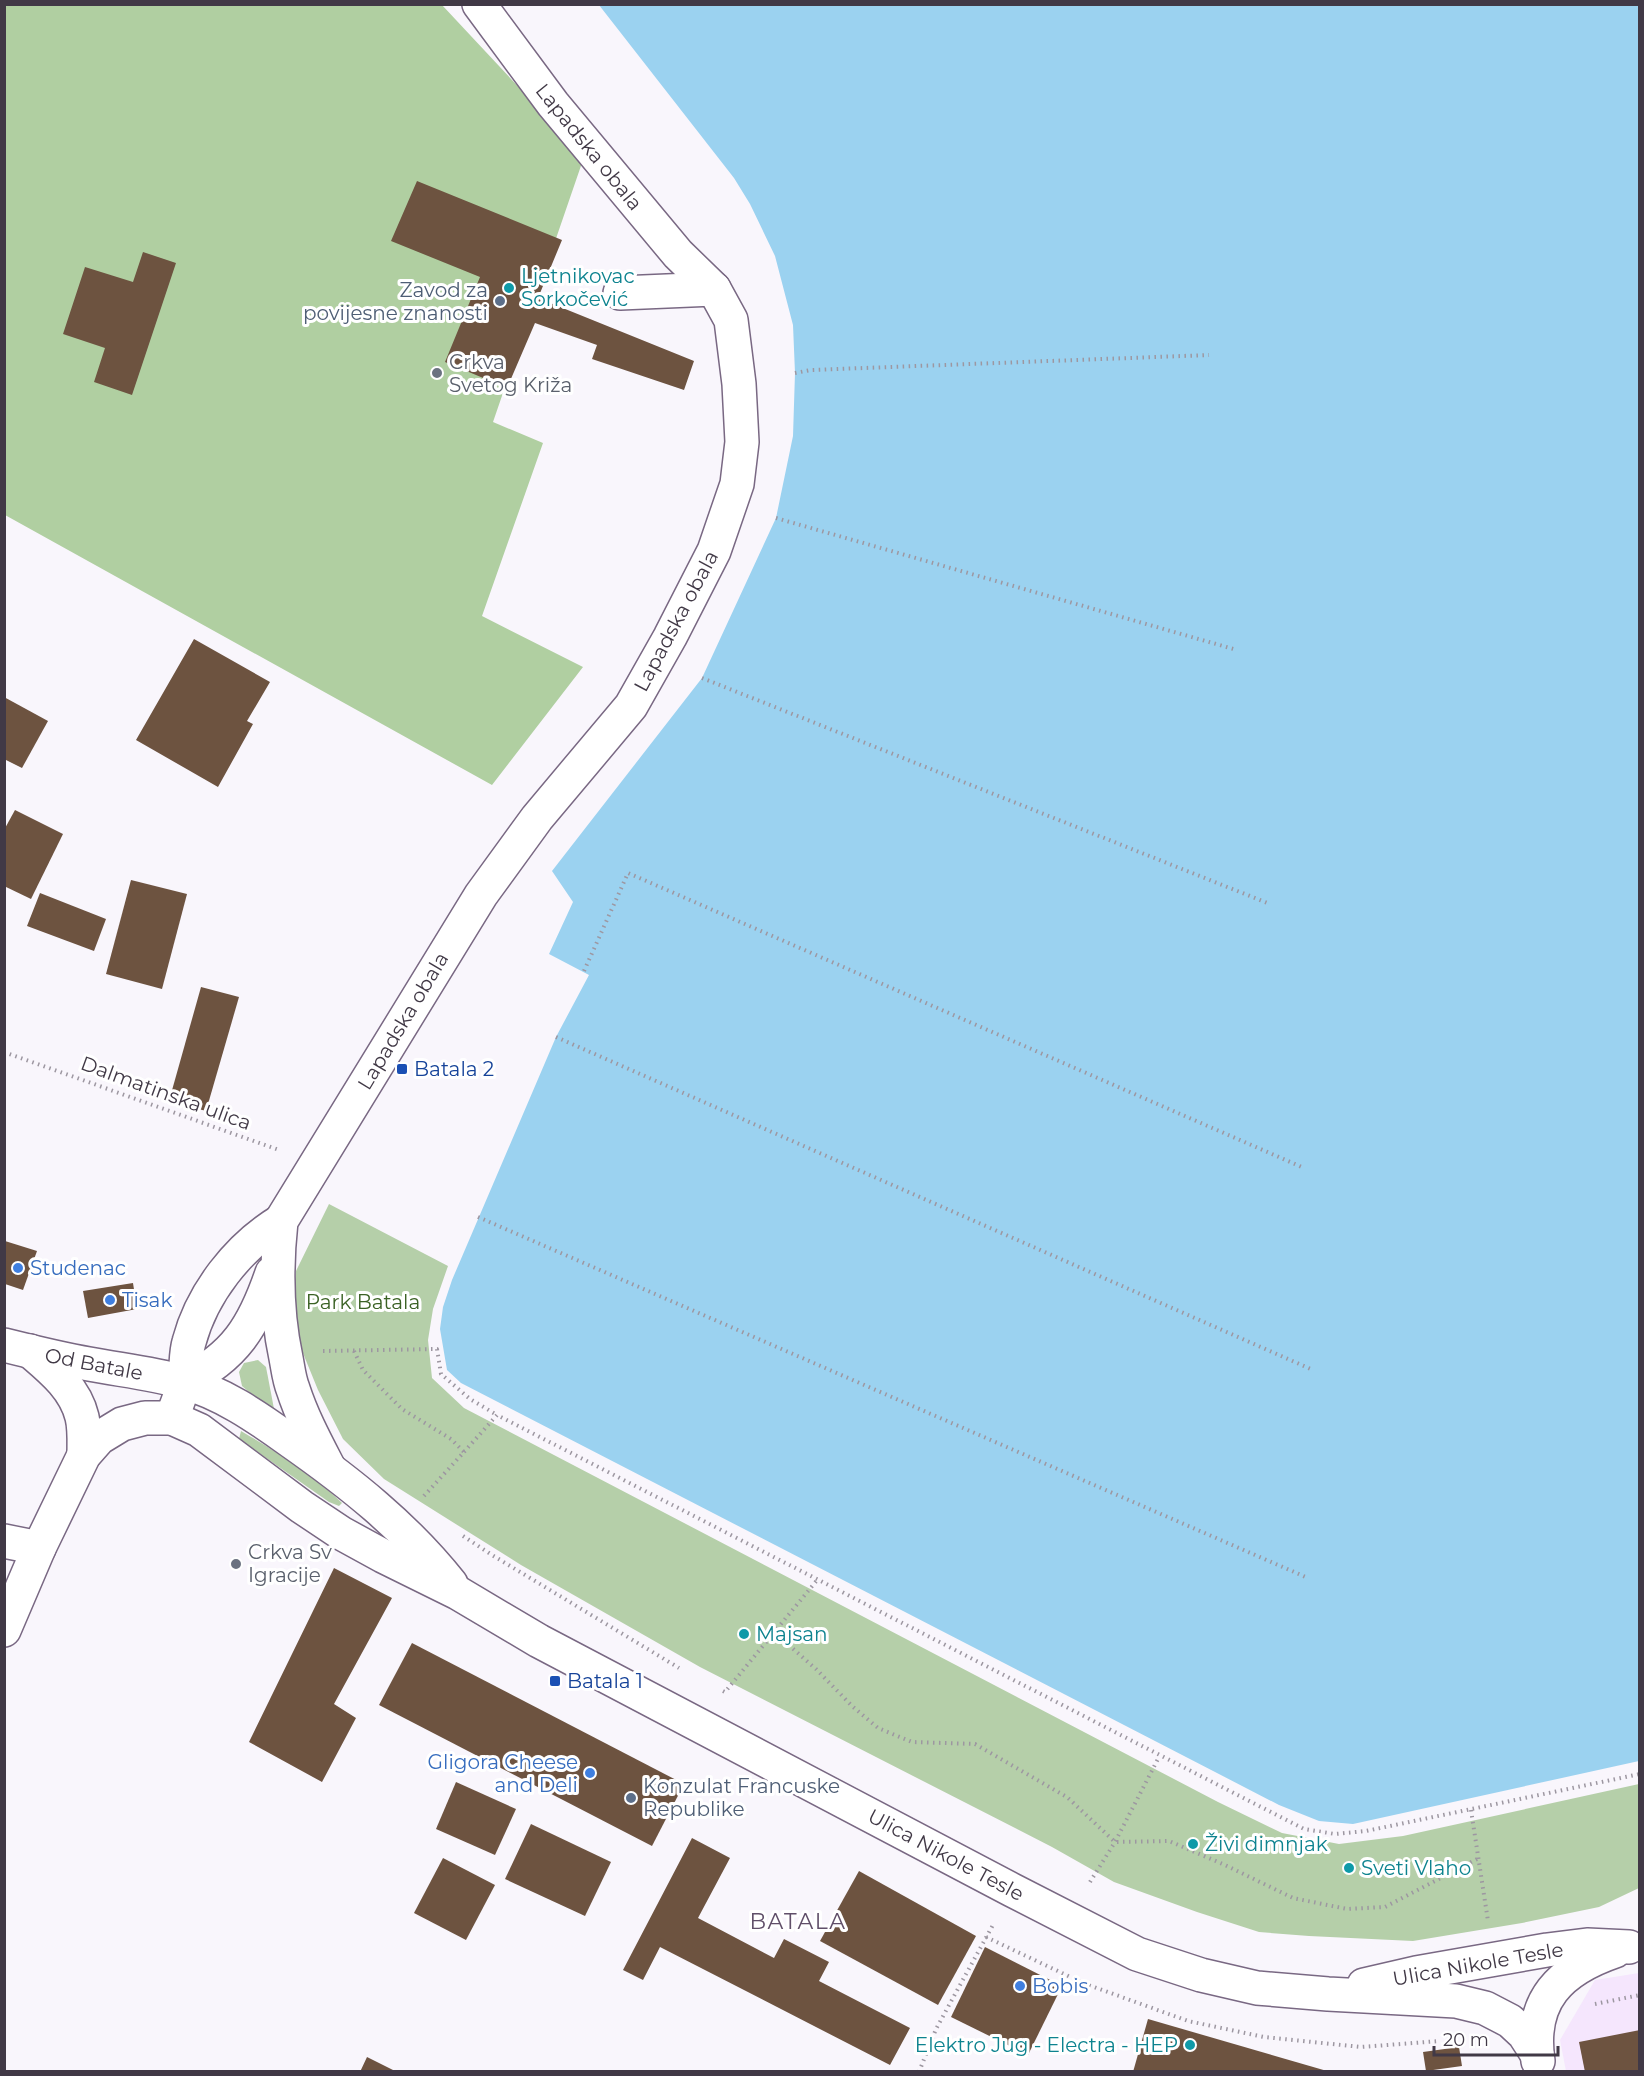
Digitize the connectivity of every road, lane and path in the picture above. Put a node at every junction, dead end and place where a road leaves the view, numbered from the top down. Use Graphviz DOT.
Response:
graph roads {
  1 [pos="479,4"];
  2 [pos="714,289"];
  3 [pos="620,293"];
  4 [pos="1209,355"];
  5 [pos="795,373"];
  6 [pos="776,518"];
  7 [pos="1237,650"];
  8 [pos="702,678"];
  9 [pos="1270,904"];
  10 [pos="584,971"];
  11 [pos="556,1037"];
  12 [pos="4,1052"];
  13 [pos="317,1164"];
  14 [pos="1304,1168"];
  15 [pos="478,1217"];
  16 [pos="281,1221"];
  17 [pos="276,1260"];
  18 [pos="17,1348"];
  19 [pos="1313,1370"];
  20 [pos="184,1382"];
  21 [pos="497,1415"];
  22 [pos="172,1418"];
  23 [pos="464,1452"];
  24 [pos="84,1455"];
  25 [pos="330,1468"];
  26 [pos="417,1504"];
  27 [pos="454,1530"];
  28 [pos="4,1541"];
  29 [pos="39,1548"];
  30 [pos="1308,1578"];
  31 [pos="818,1579"];
  32 [pos="458,1593"];
  33 [pos="4,1630"];
  34 [pos="775,1633"];
  35 [pos="686,1672"];
  36 [pos="715,1688"];
  37 [pos="1159,1757"];
  38 [pos="1640,1774"];
  39 [pos="1115,1842"];
  40 [pos="1479,1858"];
  41 [pos="1090,1882"];
  42 [pos="1012,1890"];
  43 [pos="1634,1946"];
  44 [pos="1328,1994"];
  45 [pos="1538,2063"];
  46 [pos="918,2072"];
  1 -- 2 [label="main road, Lapadska obala"];
  2 -- 3 [label="main road"];
  2 -- 13 [label="main road, Lapadska obala"];
  4 -- 5 [label="path"];
  6 -- 7 [label="path"];
  8 -- 9 [label="path"];
  10 -- 14 [label="path"];
  11 -- 19 [label="path"];
  12 -- 13 [label="path, Dalmatinska ulica"];
  13 -- 16 [label="main road, Lapadska obala"];
  15 -- 30 [label="path"];
  16 -- 17 [label="main road, Lapadska obala"];
  16 -- 20 [label="main road, Lapadska obala"];
  17 -- 20 [label="main road, Lapadska obala"];
  17 -- 25 [label="main road, Lapadska obala"];
  18 -- 20 [label="main road, Od Batale"];
  18 -- 24 [label="main road"];
  20 -- 22 [label="main road, Lapadska obala"];
  20 -- 25 [label="main road, Ulica Nikole Tesle"];
  21 -- 23 [label="path"];
  21 -- 23 [label="path"];
  21 -- 31 [label="path"];
  22 -- 24 [label="main road"];
  22 -- 32 [label="main road, Ulica Nikole Tesle"];
  23 -- 26 [label="path"];
  24 -- 29 [label="main road"];
  25 -- 32 [label="main road, Ulica Nikole Tesle"];
  27 -- 35 [label="path"];
  28 -- 29 [label="main road"];
  29 -- 33 [label="main road"];
  31 -- 34 [label="path"];
  31 -- 37 [label="path"];
  32 -- 42 [label="main road, Ulica Nikole Tesle"];
  34 -- 36 [label="path"];
  34 -- 39 [label="path"];
  37 -- 38 [label="path"];
  37 -- 39 [label="path"];
  39 -- 40 [label="path"];
  39 -- 41 [label="path"];
  42 -- 44 [label="main road, Ulica Nikole Tesle"];
  42 -- 46 [label="path"];
  43 -- 44 [label="main road, Ulica Nikole Tesle"];
  43 -- 45 [label="main road, Ulica Nikole Tesle"];
  44 -- 45 [label="main road, Ulica Nikole Tesle"];
}
